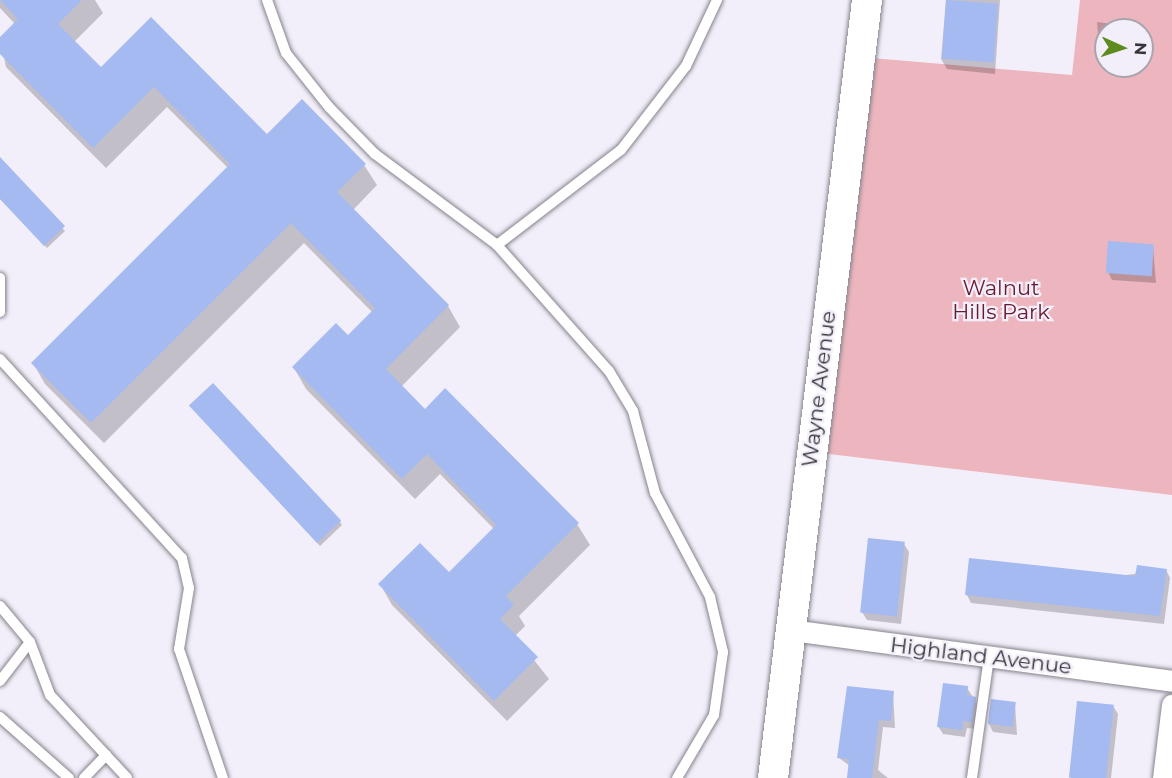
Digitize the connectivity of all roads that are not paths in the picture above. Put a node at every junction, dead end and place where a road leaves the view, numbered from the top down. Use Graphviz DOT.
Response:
graph roads {
  1 [pos="267,0"];
  2 [pos="717,0"];
  3 [pos="867,0"];
  4 [pos="497,245"];
  5 [pos="0,278"];
  6 [pos="0,312"];
  7 [pos="0,358"];
  8 [pos="0,606"];
  9 [pos="791,630"];
  10 [pos="30,642"];
  11 [pos="989,657"];
  12 [pos="0,681"];
  13 [pos="1172,681"];
  14 [pos="1172,705"];
  15 [pos="0,717"];
  16 [pos="106,755"];
  17 [pos="69,778"];
  18 [pos="84,778"];
  19 [pos="127,778"];
  20 [pos="223,778"];
  21 [pos="677,778"];
  22 [pos="773,778"];
  23 [pos="972,778"];
  24 [pos="1163,778"];
  1 -- 4 [label="lane"];
  2 -- 4 [label="lane"];
  3 -- 9 [label="main road, Wayne Avenue"];
  4 -- 21 [label="lane"];
  5 -- 6 [label="lane"];
  7 -- 20 [label="lane"];
  8 -- 10 [label="lane"];
  9 -- 11 [label="street, Highland Avenue"];
  9 -- 22 [label="main road, Wayne Avenue"];
  10 -- 12 [label="lane"];
  10 -- 16 [label="lane"];
  11 -- 13 [label="street, Highland Avenue"];
  11 -- 23 [label="lane"];
  14 -- 24 [label="street"];
  15 -- 17 [label="lane"];
  16 -- 18 [label="lane"];
  16 -- 19 [label="lane"];
}
